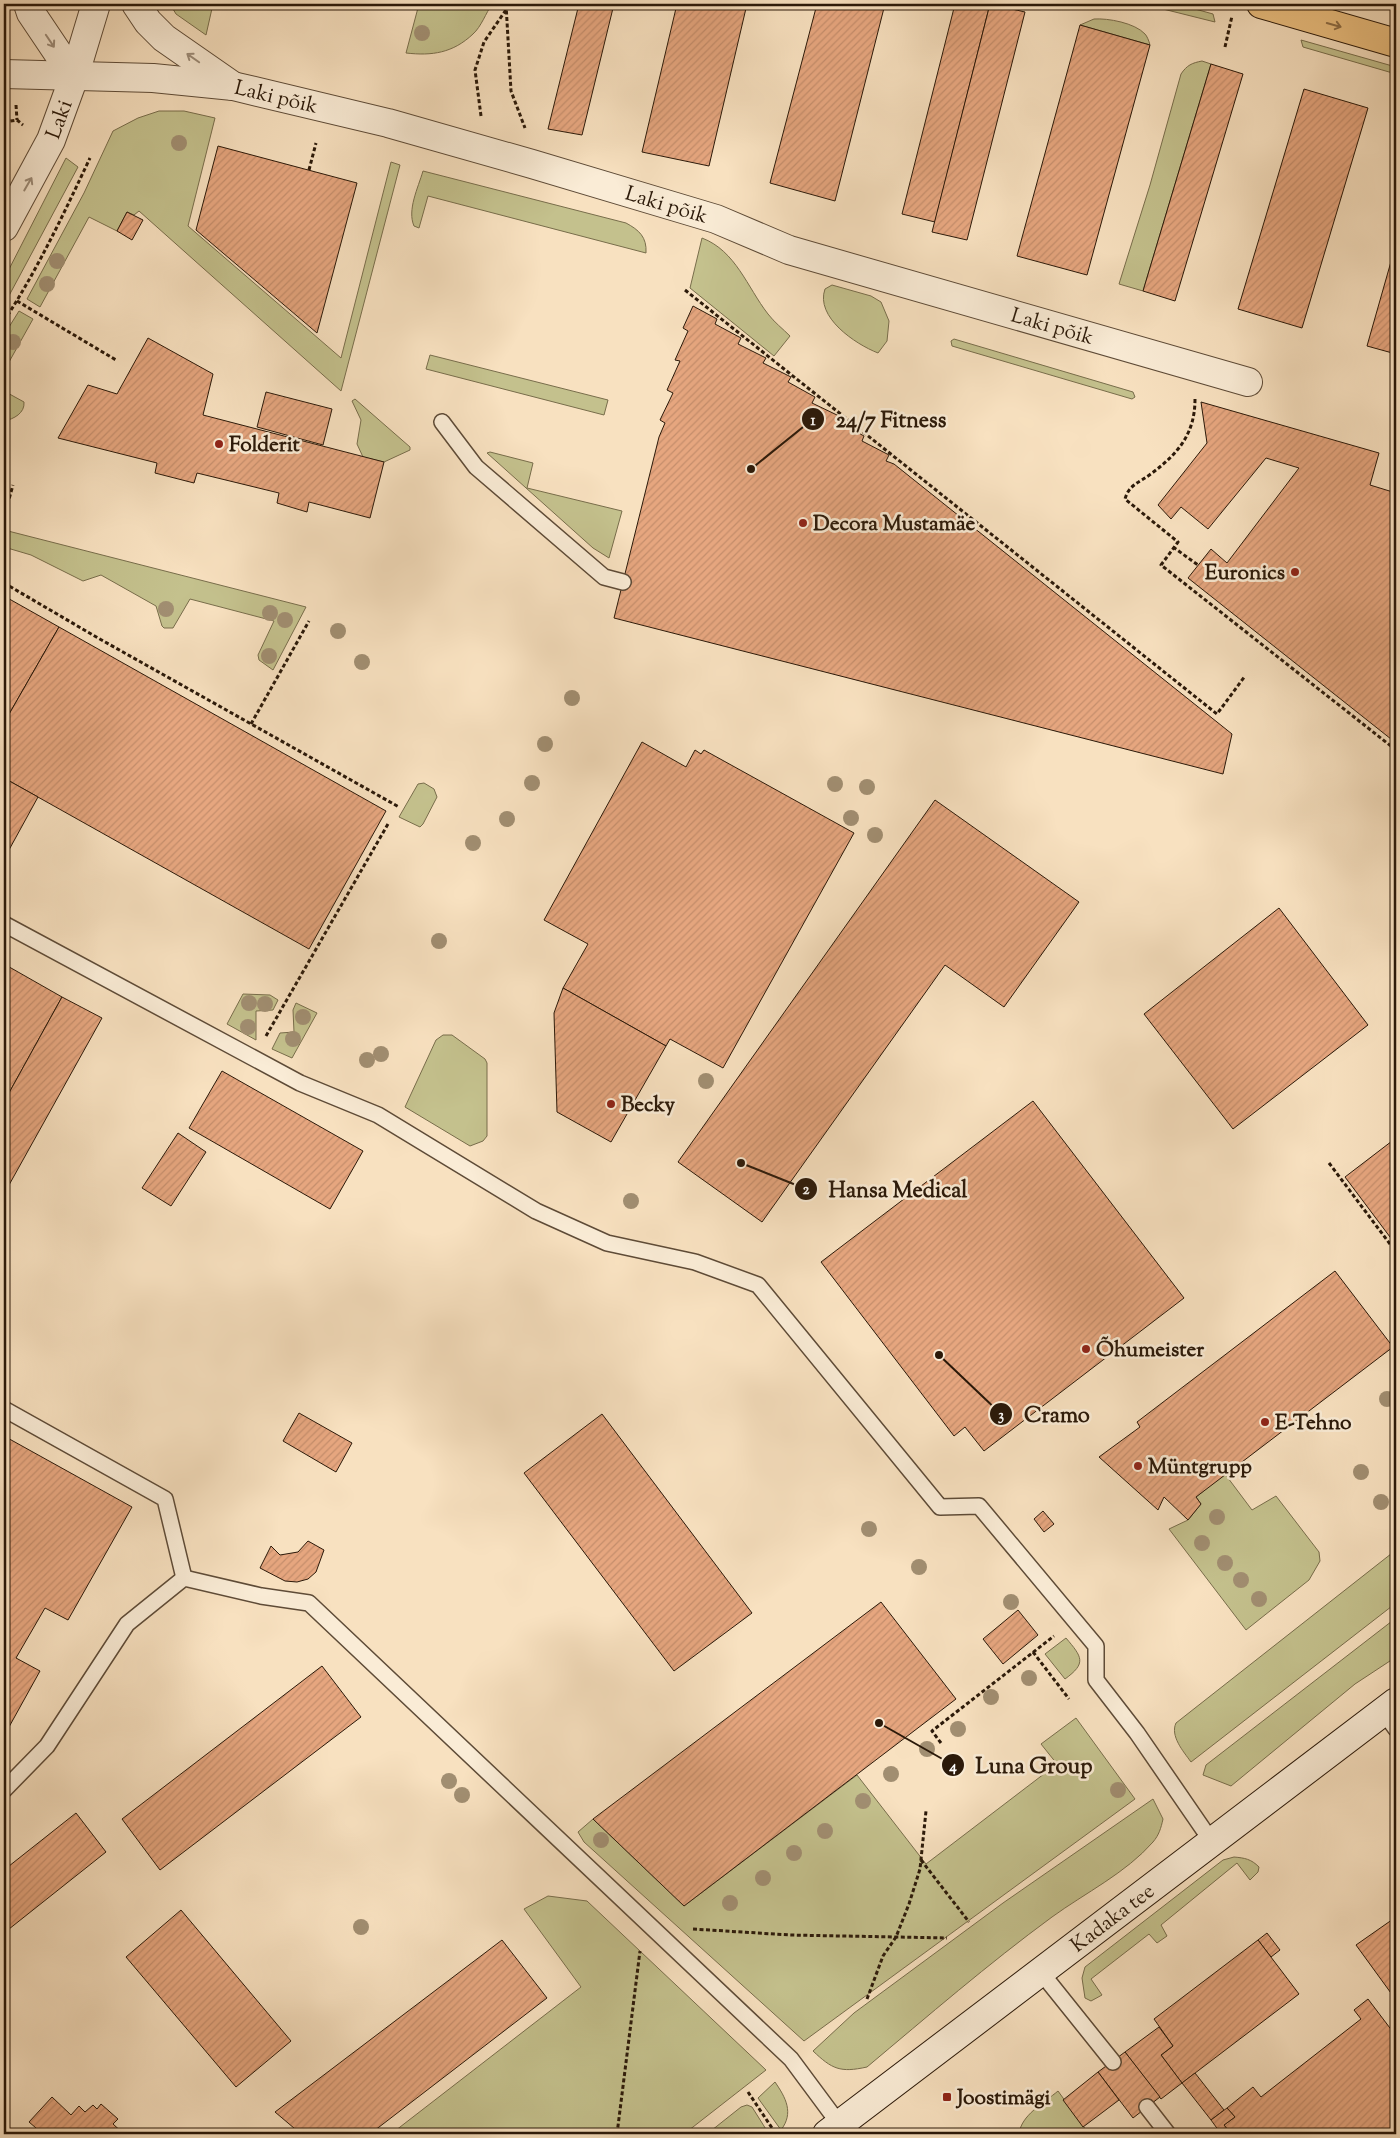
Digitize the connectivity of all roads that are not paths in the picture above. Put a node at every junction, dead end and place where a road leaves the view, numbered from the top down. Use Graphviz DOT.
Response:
graph roads {
  1 [pos="28,4"];
  2 [pos="96,4"];
  3 [pos="136,4"];
  4 [pos="1261,4"];
  5 [pos="1396,43"];
  6 [pos="4,74"];
  7 [pos="74,77"];
  8 [pos="232,86"];
  9 [pos="4,227"];
  10 [pos="1248,382"];
  11 [pos="442,422"];
  12 [pos="623,582"];
  13 [pos="4,924"];
  14 [pos="4,1409"];
  15 [pos="184,1578"];
  16 [pos="1392,1714"];
  17 [pos="4,1790"];
  18 [pos="1212,1842"];
  19 [pos="1040,1971"];
  20 [pos="1113,2062"];
  21 [pos="1147,2107"];
  22 [pos="834,2130"];
  23 [pos="1168,2134"];
  1 -- 7 [label="street, one-way"];
  2 -- 7 [label="street, Laki"];
  8 -- 3 [label="street, one-way"];
  4 -- 5 [label="main road, one-way"];
  6 -- 7 [label="street, Laki põik"];
  7 -- 8 [label="street, Laki põik"];
  9 -- 7 [label="street, Laki, one-way"];
  8 -- 10 [label="street, Laki põik"];
  11 -- 12 [label="lane"];
  13 -- 18 [label="lane"];
  14 -- 15 [label="lane"];
  15 -- 17 [label="lane"];
  15 -- 22 [label="lane"];
  16 -- 18 [label="street, Kadaka tee"];
  18 -- 19 [label="street, Kadaka tee"];
  19 -- 20 [label="lane"];
  19 -- 22 [label="street, Kadaka tee"];
  21 -- 23 [label="lane"];
}
